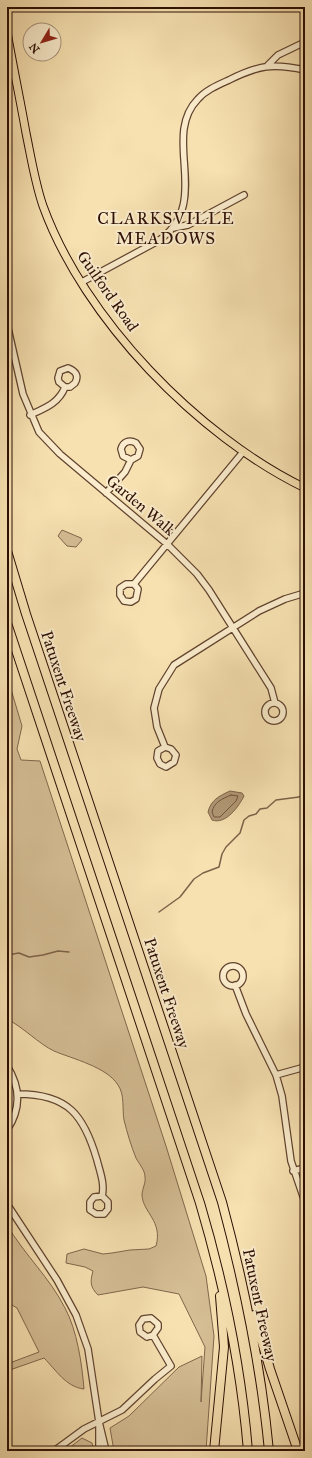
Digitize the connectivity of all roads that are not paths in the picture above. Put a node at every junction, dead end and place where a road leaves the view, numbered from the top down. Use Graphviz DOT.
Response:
graph roads {
  1 [pos="7,32"];
  2 [pos="305,42"];
  3 [pos="268,65"];
  4 [pos="305,70"];
  5 [pos="244,195"];
  6 [pos="173,228"];
  7 [pos="7,271"];
  8 [pos="7,280"];
  9 [pos="82,282"];
  10 [pos="7,324"];
  11 [pos="65,387"];
  12 [pos="30,414"];
  13 [pos="243,452"];
  14 [pos="131,460"];
  15 [pos="305,488"];
  16 [pos="106,493"];
  17 [pos="167,544"];
  18 [pos="7,551"];
  19 [pos="134,584"];
  20 [pos="305,593"];
  21 [pos="7,623"];
  22 [pos="233,627"];
  23 [pos="275,703"];
  24 [pos="165,747"];
  25 [pos="236,985"];
  26 [pos="7,1066"];
  27 [pos="305,1067"];
  28 [pos="276,1075"];
  29 [pos="18,1094"];
  30 [pos="7,1130"];
  31 [pos="305,1168"];
  32 [pos="293,1171"];
  33 [pos="102,1196"];
  34 [pos="305,1202"];
  35 [pos="200,1203"];
  36 [pos="7,1204"];
  37 [pos="237,1259"];
  38 [pos="153,1336"];
  39 [pos="99,1422"];
  40 [pos="54,1451"];
  41 [pos="98,1451"];
  42 [pos="106,1451"];
  43 [pos="214,1451"];
  44 [pos="248,1451"];
  45 [pos="269,1451"];
  46 [pos="298,1451"];
  1 -- 9 [label="main road, Guilford Road"];
  2 -- 3 [label="street"];
  3 -- 4 [label="street"];
  3 -- 6 [label="street"];
  5 -- 6 [label="street"];
  6 -- 9 [label="street"];
  7 -- 8 [label="street"];
  9 -- 13 [label="main road, Guilford Road"];
  10 -- 12 [label="street, Garden Walk"];
  11 -- 12 [label="street"];
  12 -- 16 [label="street, Garden Walk"];
  13 -- 15 [label="main road, Guilford Road"];
  13 -- 17 [label="street"];
  14 -- 16 [label="street"];
  16 -- 17 [label="street, Garden Walk"];
  17 -- 19 [label="street"];
  17 -- 22 [label="street, Garden Walk"];
  18 -- 37 [label="highway, Patuxent Freeway"];
  20 -- 22 [label="street"];
  21 -- 35 [label="highway, Patuxent Freeway"];
  22 -- 23 [label="street, Garden Walk"];
  22 -- 24 [label="street"];
  25 -- 28 [label="street"];
  26 -- 29 [label="street"];
  27 -- 28 [label="street"];
  28 -- 32 [label="street"];
  29 -- 30 [label="street"];
  29 -- 33 [label="street"];
  31 -- 32 [label="street"];
  32 -- 34 [label="street"];
  35 -- 43 [label="highway"];
  35 -- 44 [label="highway, Patuxent Freeway"];
  36 -- 39 [label="street"];
  37 -- 45 [label="highway, Patuxent Freeway"];
  37 -- 46 [label="highway"];
  38 -- 39 [label="street"];
  39 -- 40 [label="street"];
  39 -- 41 [label="street"];
  39 -- 42 [label="street"];
}
